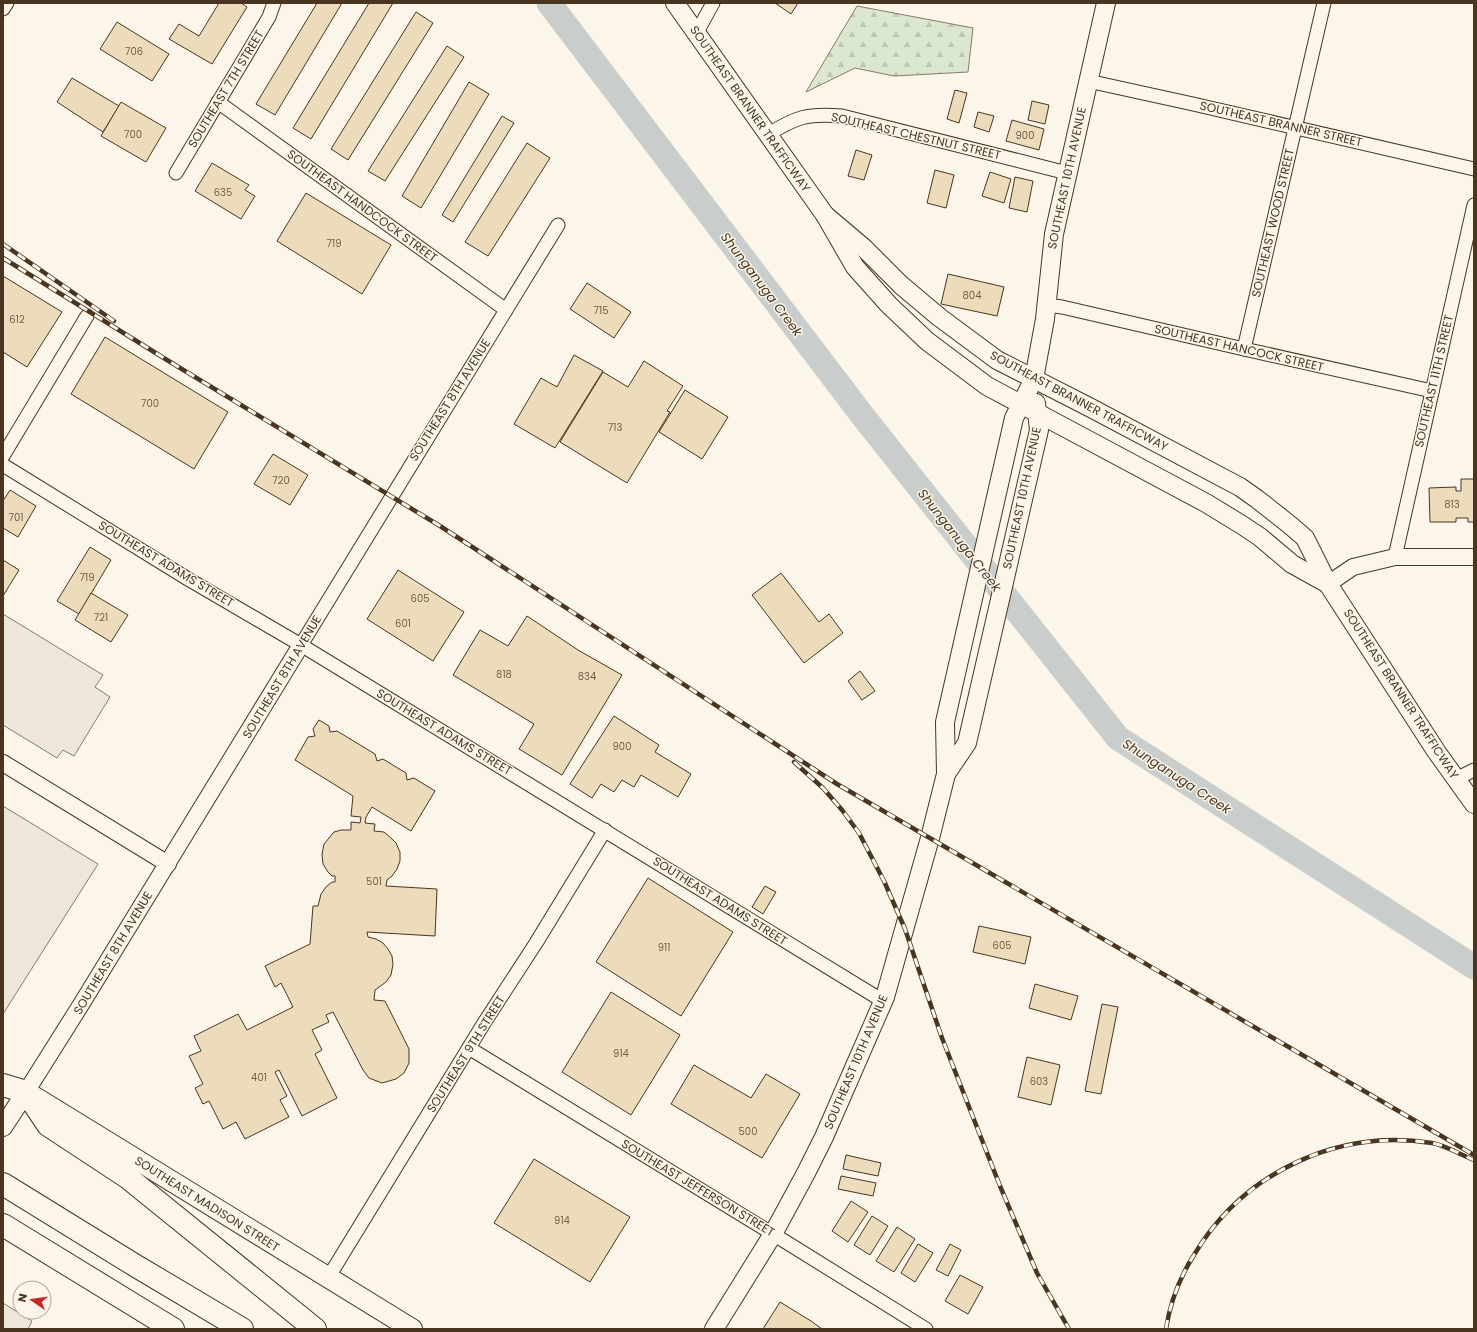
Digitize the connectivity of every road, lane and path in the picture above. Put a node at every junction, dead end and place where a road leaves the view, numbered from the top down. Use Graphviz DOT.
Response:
graph roads {
  1 [pos="7,3"];
  2 [pos="274,3"];
  3 [pos="675,3"];
  4 [pos="713,3"];
  5 [pos="1106,3"];
  6 [pos="1324,3"];
  7 [pos="3,9"];
  8 [pos="696,34"];
  9 [pos="1088,81"];
  10 [pos="218,102"];
  11 [pos="1295,128"];
  12 [pos="767,135"];
  13 [pos="1474,169"];
  14 [pos="176,173"];
  15 [pos="1067,173"];
  16 [pos="1474,205"];
  17 [pos="825,215"];
  18 [pos="558,225"];
  19 [pos="1046,305"];
  20 [pos="506,310"];
  21 [pos="87,316"];
  22 [pos="1244,349"];
  23 [pos="1034,379"];
  24 [pos="1432,390"];
  25 [pos="1021,404"];
  26 [pos="1037,412"];
  27 [pos="3,456"];
  28 [pos="3,465"];
  29 [pos="1395,557"];
  30 [pos="1474,557"];
  31 [pos="1328,584"];
  32 [pos="301,644"];
  33 [pos="3,763"];
  34 [pos="1474,770"];
  35 [pos="946,774"];
  36 [pos="1456,779"];
  37 [pos="1474,804"];
  38 [pos="605,830"];
  39 [pos="168,864"];
  40 [pos="883,1001"];
  41 [pos="468,1048"];
  42 [pos="3,1078"];
  43 [pos="3,1085"];
  44 [pos="26,1092"];
  45 [pos="3,1127"];
  46 [pos="3,1184"];
  47 [pos="3,1224"];
  48 [pos="773,1234"];
  49 [pos="328,1278"];
  50 [pos="173,1329"];
  51 [pos="242,1329"];
  52 [pos="314,1329"];
  53 [pos="412,1329"];
  54 [pos="714,1329"];
  55 [pos="926,1329"];
  1 -- 7 [label="street"];
  2 -- 10 [label="street, SOUTHEAST 7TH STREET"];
  3 -- 8 [label="main road, SOUTHEAST BRANNER TRAFFICWAY"];
  4 -- 8 [label="street"];
  5 -- 9 [label="main road, SOUTHEAST 10TH AVENUE"];
  6 -- 11 [label="street, SOUTHEAST WOOD STREET"];
  8 -- 12 [label="main road, SOUTHEAST BRANNER TRAFFICWAY"];
  9 -- 11 [label="street, SOUTHEAST BRANNER STREET"];
  9 -- 15 [label="main road, SOUTHEAST 10TH AVENUE"];
  10 -- 14 [label="street, SOUTHEAST 7TH STREET"];
  10 -- 20 [label="street, SOUTHEAST HANDCOCK STREET"];
  11 -- 13 [label="street, SOUTHEAST BRANNER STREET"];
  11 -- 22 [label="street, SOUTHEAST WOOD STREET"];
  12 -- 15 [label="street, SOUTHEAST CHESTNUT STREET"];
  12 -- 17 [label="main road, SOUTHEAST BRANNER TRAFFICWAY"];
  15 -- 19 [label="main road, SOUTHEAST 10TH AVENUE"];
  16 -- 24 [label="street, SOUTHEAST 11TH STREET"];
  17 -- 23 [label="main road, SOUTHEAST BRANNER TRAFFICWAY"];
  17 -- 25 [label="main road, SOUTHEAST BRANNER TRAFFICWAY"];
  18 -- 20 [label="street, SOUTHEAST 8TH AVENUE"];
  19 -- 22 [label="street, SOUTHEAST HANCOCK STREET"];
  19 -- 23 [label="main road, SOUTHEAST 10TH AVENUE"];
  20 -- 32 [label="street, SOUTHEAST 8TH AVENUE"];
  21 -- 27 [label="street"];
  22 -- 24 [label="street, SOUTHEAST HANCOCK STREET"];
  23 -- 25 [label="main road, SOUTHEAST 10TH AVENUE"];
  23 -- 26 [label="main road, SOUTHEAST 10TH AVENUE"];
  23 -- 31 [label="main road, SOUTHEAST BRANNER TRAFFICWAY"];
  24 -- 29 [label="street, SOUTHEAST 11TH STREET"];
  25 -- 26 [label="main road, SOUTHEAST BRANNER TRAFFICWAY"];
  25 -- 35 [label="main road, SOUTHEAST 10TH AVENUE"];
  26 -- 31 [label="main road, SOUTHEAST BRANNER TRAFFICWAY"];
  26 -- 35 [label="main road, SOUTHEAST 10TH AVENUE"];
  28 -- 32 [label="street, SOUTHEAST ADAMS STREET"];
  29 -- 30 [label="street"];
  29 -- 31 [label="street"];
  31 -- 36 [label="main road, SOUTHEAST BRANNER TRAFFICWAY"];
  32 -- 38 [label="street, SOUTHEAST ADAMS STREET"];
  32 -- 39 [label="street, SOUTHEAST 8TH AVENUE"];
  33 -- 39 [label="street"];
  34 -- 36 [label="street"];
  35 -- 40 [label="main road, SOUTHEAST 10TH AVENUE"];
  36 -- 37 [label="main road, SOUTHEAST BRANNER TRAFFICWAY"];
  38 -- 40 [label="street, SOUTHEAST ADAMS STREET"];
  38 -- 41 [label="street, SOUTHEAST 9TH STREET"];
  39 -- 44 [label="street, SOUTHEAST 8TH AVENUE"];
  40 -- 48 [label="main road, SOUTHEAST 10TH AVENUE"];
  41 -- 48 [label="street, SOUTHEAST JEFFERSON STREET"];
  41 -- 49 [label="street, SOUTHEAST 9TH STREET"];
  42 -- 44 [label="main road, SOUTHEAST MADISON STREET"];
  43 -- 44 [label="highway"];
  44 -- 45 [label="main road, SOUTHEAST 8TH AVENUE"];
  44 -- 49 [label="main road, SOUTHEAST MADISON STREET"];
  44 -- 52 [label="highway"];
  46 -- 51 [label="highway"];
  47 -- 50 [label="highway"];
  48 -- 54 [label="main road, SOUTHEAST 10TH AVENUE"];
  48 -- 55 [label="street, SOUTHEAST JEFFERSON STREET"];
  49 -- 53 [label="main road, SOUTHEAST MADISON STREET"];
}
